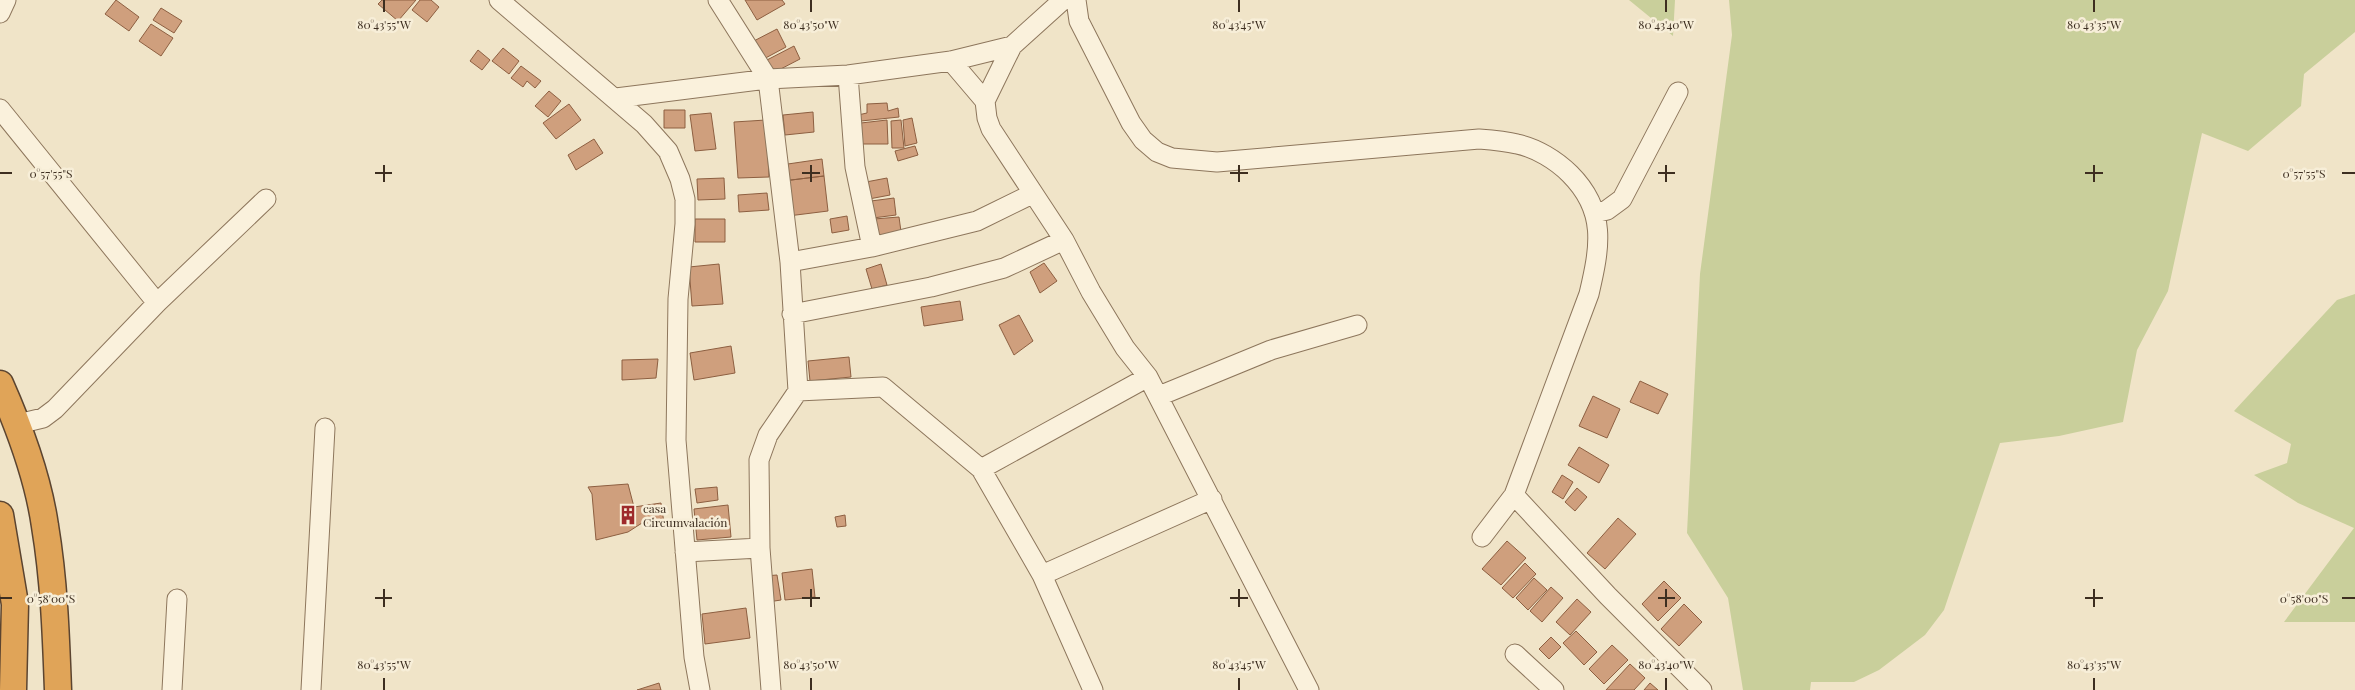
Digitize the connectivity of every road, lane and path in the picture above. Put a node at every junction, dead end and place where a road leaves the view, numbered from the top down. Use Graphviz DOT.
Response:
graph roads {
  1 [pos="6,0"];
  2 [pos="499,0"];
  3 [pos="718,0"];
  4 [pos="1064,0"];
  5 [pos="1076,0"];
  6 [pos="0,12"];
  7 [pos="1012,46"];
  8 [pos="951,61"];
  9 [pos="848,75"];
  10 [pos="768,79"];
  11 [pos="1678,92"];
  12 [pos="616,98"];
  13 [pos="985,101"];
  14 [pos="0,109"];
  15 [pos="1032,194"];
  16 [pos="266,198"];
  17 [pos="1595,213"];
  18 [pos="1064,240"];
  19 [pos="872,248"];
  20 [pos="790,262"];
  21 [pos="156,302"];
  22 [pos="792,314"];
  23 [pos="1357,325"];
  24 [pos="1148,376"];
  25 [pos="0,384"];
  26 [pos="798,391"];
  27 [pos="1159,396"];
  28 [pos="18,424"];
  29 [pos="325,428"];
  30 [pos="981,469"];
  31 [pos="1514,495"];
  32 [pos="1212,499"];
  33 [pos="0,515"];
  34 [pos="1482,538"];
  35 [pos="760,548"];
  36 [pos="685,552"];
  37 [pos="1042,575"];
  38 [pos="177,599"];
  39 [pos="1514,654"];
  40 [pos="13,690"];
  41 [pos="58,690"];
  42 [pos="172,690"];
  43 [pos="311,690"];
  44 [pos="700,690"];
  45 [pos="771,690"];
  46 [pos="1093,690"];
  47 [pos="1309,690"];
  48 [pos="1554,690"];
  49 [pos="1702,690"];
  1 -- 6 [label="street"];
  2 -- 12 [label="street"];
  3 -- 10 [label="street"];
  4 -- 7 [label="street"];
  5 -- 17 [label="street"];
  7 -- 8 [label="street"];
  7 -- 13 [label="street"];
  8 -- 9 [label="street"];
  8 -- 13 [label="street"];
  9 -- 10 [label="street"];
  9 -- 19 [label="street"];
  10 -- 12 [label="street"];
  10 -- 20 [label="street"];
  11 -- 17 [label="street"];
  12 -- 36 [label="street"];
  13 -- 15 [label="street"];
  14 -- 21 [label="street"];
  15 -- 18 [label="street"];
  15 -- 19 [label="street"];
  16 -- 21 [label="street"];
  17 -- 31 [label="street"];
  18 -- 22 [label="street"];
  18 -- 24 [label="street"];
  19 -- 20 [label="street"];
  20 -- 22 [label="street"];
  21 -- 28 [label="street"];
  22 -- 26 [label="street"];
  23 -- 27 [label="street"];
  24 -- 27 [label="street"];
  24 -- 30 [label="street"];
  25 -- 28 [label="highway"];
  26 -- 30 [label="street"];
  26 -- 35 [label="street"];
  27 -- 32 [label="street"];
  28 -- 41 [label="highway"];
  29 -- 43 [label="street"];
  30 -- 37 [label="street"];
  31 -- 34 [label="street"];
  31 -- 49 [label="street"];
  32 -- 37 [label="street"];
  32 -- 47 [label="street"];
  33 -- 40 [label="highway"];
  35 -- 36 [label="street"];
  35 -- 45 [label="street"];
  36 -- 44 [label="street"];
  37 -- 46 [label="street"];
  38 -- 42 [label="street"];
  39 -- 48 [label="street"];
}
